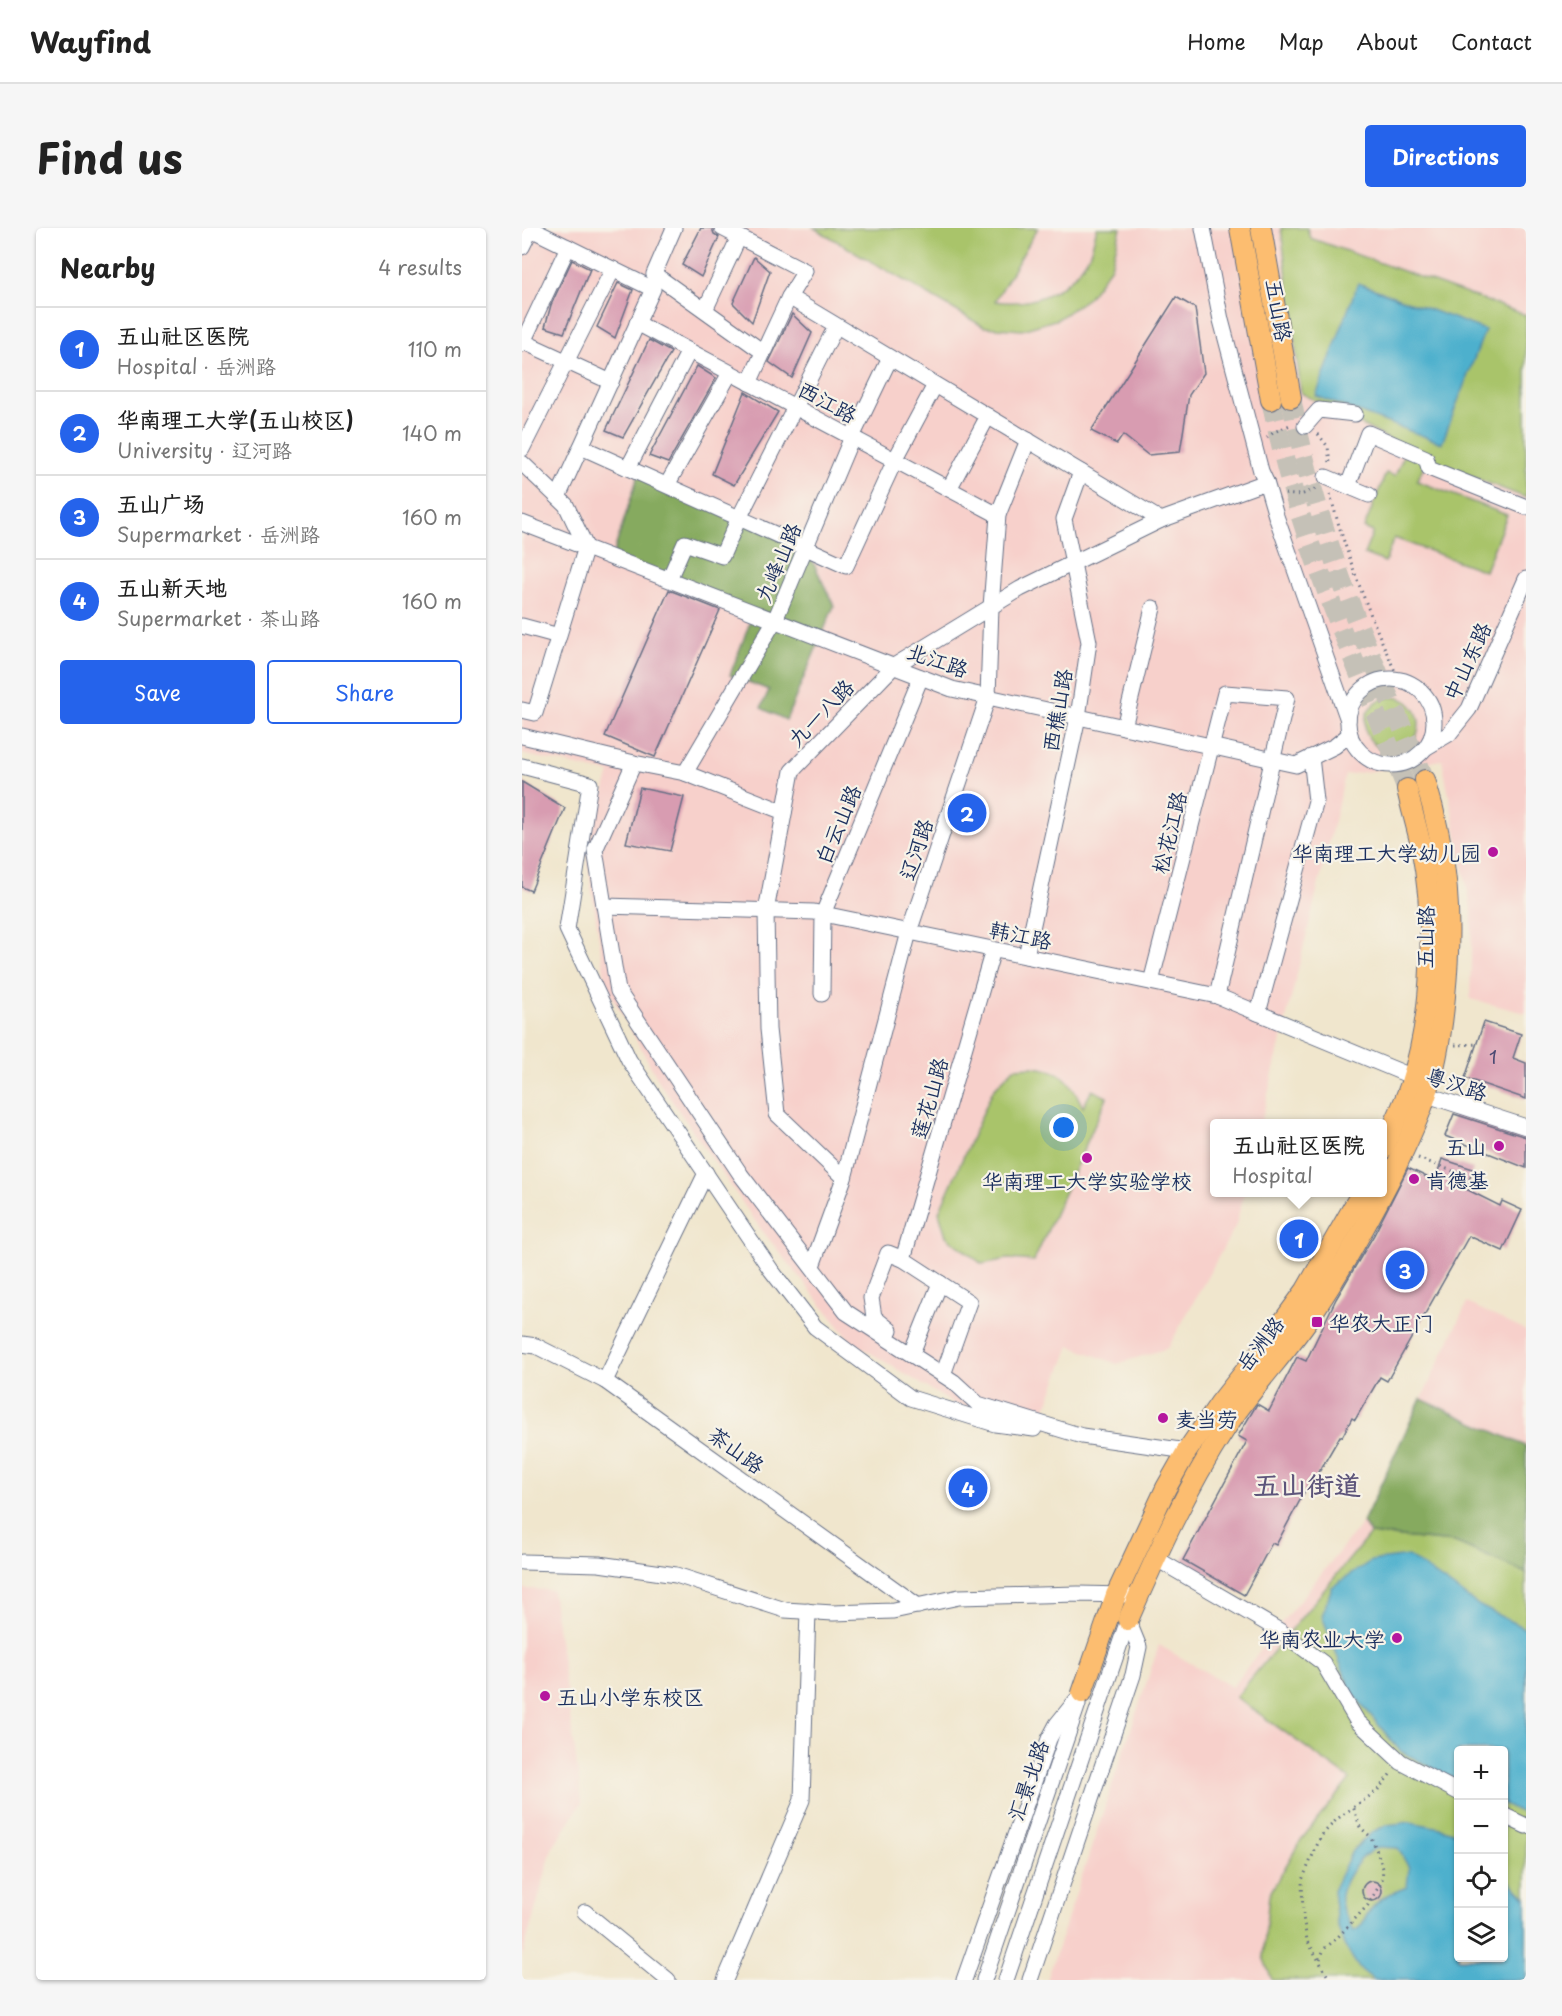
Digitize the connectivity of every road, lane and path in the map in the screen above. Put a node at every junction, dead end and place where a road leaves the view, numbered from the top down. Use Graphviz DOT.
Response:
graph roads {
  1 [pos="674,228"];
  2 [pos="722,228"];
  3 [pos="1203,228"];
  4 [pos="1240,228"];
  5 [pos="1261,228"];
  6 [pos="739,237"];
  7 [pos="522,247"];
  8 [pos="568,247"];
  9 [pos="613,269"];
  10 [pos="789,297"];
  11 [pos="705,310"];
  12 [pos="637,323"];
  13 [pos="836,326"];
  14 [pos="522,342"];
  15 [pos="689,351"];
  16 [pos="763,352"];
  17 [pos="890,358"];
  18 [pos="566,361"];
  19 [pos="730,373"];
  20 [pos="611,382"];
  21 [pos="749,383"];
  22 [pos="935,385"];
  23 [pos="1291,398"];
  24 [pos="1270,400"];
  25 [pos="796,408"];
  26 [pos="1355,414"];
  27 [pos="988,416"];
  28 [pos="1305,426"];
  29 [pos="852,437"];
  30 [pos="1028,440"];
  31 [pos="581,447"];
  32 [pos="522,449"];
  33 [pos="895,460"];
  34 [pos="1259,460"];
  35 [pos="522,463"];
  36 [pos="628,468"];
  37 [pos="1082,472"];
  38 [pos="1326,477"];
  39 [pos="1266,482"];
  40 [pos="667,485"];
  41 [pos="1348,486"];
  42 [pos="949,489"];
  43 [pos="1369,495"];
  44 [pos="558,497"];
  45 [pos="1526,507"];
  46 [pos="998,515"];
  47 [pos="739,518"];
  48 [pos="1161,520"];
  49 [pos="524,524"];
  50 [pos="522,540"];
  51 [pos="586,548"];
  52 [pos="805,548"];
  53 [pos="1073,563"];
  54 [pos="669,579"];
  55 [pos="1526,579"];
  56 [pos="991,607"];
  57 [pos="1153,608"];
  58 [pos="775,620"];
  59 [pos="522,626"];
  60 [pos="559,636"];
  61 [pos="894,666"];
  62 [pos="921,677"];
  63 [pos="1399,680"];
  64 [pos="988,697"];
  65 [pos="522,710"];
  66 [pos="1078,717"];
  67 [pos="1124,727"];
  68 [pos="1349,727"];
  69 [pos="522,736"];
  70 [pos="1211,747"];
  71 [pos="1427,747"];
  72 [pos="1311,758"];
  73 [pos="1274,760"];
  74 [pos="634,763"];
  75 [pos="522,766"];
  76 [pos="685,773"];
  77 [pos="1425,780"];
  78 [pos="1407,789"];
  79 [pos="784,812"];
  80 [pos="604,906"];
  81 [pos="766,911"];
  82 [pos="823,914"];
  83 [pos="909,932"];
  84 [pos="993,950"];
  85 [pos="1026,956"];
  86 [pos="1151,982"];
  87 [pos="822,993"];
  88 [pos="1217,996"];
  89 [pos="1258,1013"];
  90 [pos="1416,1087"];
  91 [pos="1526,1127"];
  92 [pos="1387,1141"];
  93 [pos="1403,1152"];
  94 [pos="706,1173"];
  95 [pos="1458,1173"];
  96 [pos="844,1178"];
  97 [pos="1387,1183"];
  98 [pos="1359,1197"];
  99 [pos="1380,1197"];
  100 [pos="903,1259"];
  101 [pos="812,1266"];
  102 [pos="940,1283"];
  103 [pos="522,1344"];
  104 [pos="914,1348"];
  105 [pos="949,1377"];
  106 [pos="605,1381"];
  107 [pos="1082,1436"];
  108 [pos="1187,1451"];
  109 [pos="1155,1558"];
  110 [pos="522,1562"];
  111 [pos="1116,1595"];
  112 [pos="1139,1595"];
  113 [pos="918,1606"];
  114 [pos="808,1611"];
  115 [pos="1128,1620"];
  116 [pos="1082,1693"];
  117 [pos="1401,1762"];
  118 [pos="1454,1789"];
  119 [pos="1353,1806"];
  120 [pos="1508,1817"];
  121 [pos="1526,1826"];
  122 [pos="585,1912"];
  123 [pos="1319,1960"];
  124 [pos="668,1980"];
  125 [pos="725,1980"];
  126 [pos="964,1980"];
  127 [pos="984,1980"];
  128 [pos="1006,1980"];
  129 [pos="1030,1980"];
  130 [pos="1330,1980"];
  1 -- 11 [label="street"];
  2 -- 6 [label="street"];
  3 -- 34 [label="street"];
  4 -- 24 [label="main road, 五山路"];
  5 -- 23 [label="main road, 五山路"];
  6 -- 10 [label="street"];
  6 -- 11 [label="street"];
  7 -- 8 [label="street"];
  8 -- 9 [label="street"];
  8 -- 14 [label="street"];
  9 -- 12 [label="street"];
  9 -- 18 [label="street"];
  10 -- 13 [label="street"];
  10 -- 16 [label="street"];
  11 -- 16 [label="street"];
  12 -- 15 [label="street, 西江路"];
  12 -- 20 [label="street"];
  13 -- 17 [label="street"];
  13 -- 25 [label="street"];
  14 -- 18 [label="street"];
  15 -- 19 [label="street, 西江路"];
  15 -- 36 [label="street"];
  16 -- 21 [label="street"];
  17 -- 22 [label="street"];
  17 -- 29 [label="street, 九峰山路"];
  18 -- 20 [label="street"];
  18 -- 32 [label="street"];
  19 -- 21 [label="street, 西江路"];
  19 -- 40 [label="street"];
  20 -- 31 [label="street"];
  21 -- 25 [label="street, 西江路"];
  22 -- 27 [label="street"];
  22 -- 33 [label="street"];
  25 -- 29 [label="street, 西江路"];
  25 -- 47 [label="street"];
  26 -- 28 [label="street"];
  27 -- 30 [label="street"];
  27 -- 42 [label="street"];
  28 -- 34 [label="path"];
  28 -- 38 [label="path"];
  29 -- 33 [label="street, 西江路"];
  29 -- 52 [label="street, 九峰山路"];
  30 -- 37 [label="street"];
  30 -- 46 [label="street, 辽河路"];
  31 -- 36 [label="street"];
  31 -- 44 [label="street"];
  33 -- 42 [label="street, 西江路"];
  33 -- 52 [label="street"];
  34 -- 39 [label="street"];
  35 -- 44 [label="street"];
  36 -- 40 [label="street"];
  37 -- 48 [label="street"];
  37 -- 53 [label="street, 西樵山路"];
  38 -- 39 [label="path"];
  38 -- 41 [label="street"];
  38 -- 63 [label="path"];
  39 -- 48 [label="street, 九一八路"];
  39 -- 68 [label="street"];
  40 -- 47 [label="street"];
  41 -- 43 [label="street"];
  41 -- 45 [label="street"];
  42 -- 46 [label="street, 西江路"];
  44 -- 51 [label="street"];
  46 -- 56 [label="street, 辽河路"];
  47 -- 52 [label="street"];
  47 -- 54 [label="street"];
  48 -- 53 [label="street, 九一八路"];
  49 -- 50 [label="street"];
  49 -- 51 [label="street, 北江路"];
  51 -- 54 [label="street, 北江路"];
  51 -- 60 [label="street"];
  52 -- 58 [label="street, 九峰山路"];
  53 -- 56 [label="street, 九一八路"];
  53 -- 66 [label="street, 西樵山路"];
  54 -- 58 [label="street, 北江路"];
  55 -- 71 [label="street, 中山东路"];
  56 -- 61 [label="street, 九一八路"];
  56 -- 64 [label="street, 辽河路"];
  57 -- 67 [label="street"];
  58 -- 61 [label="street, 北江路"];
  58 -- 76 [label="street, 九峰山路"];
  59 -- 60 [label="street"];
  60 -- 65 [label="street"];
  61 -- 62 [label="street, 北江路"];
  61 -- 79 [label="street, 九一八路"];
  62 -- 64 [label="street, 北江路"];
  62 -- 82 [label="street, 白云山路"];
  63 -- 68 [label="street"];
  63 -- 71 [label="street"];
  64 -- 66 [label="street, 北江路"];
  64 -- 83 [label="street, 辽河路"];
  66 -- 67 [label="street, 北江路"];
  66 -- 85 [label="street, 西樵山路"];
  67 -- 70 [label="street, 北江路"];
  68 -- 71 [label="street"];
  68 -- 72 [label="street, 北江路"];
  69 -- 74 [label="street"];
  70 -- 73 [label="street, 北江路"];
  70 -- 73 [label="street, 松花江路"];
  70 -- 86 [label="street, 松花江路"];
  72 -- 73 [label="street, 北江路"];
  72 -- 89 [label="street"];
  73 -- 88 [label="street"];
  74 -- 76 [label="street"];
  74 -- 80 [label="street"];
  75 -- 94 [label="street"];
  76 -- 79 [label="street"];
  77 -- 90 [label="main road, 五山路"];
  78 -- 90 [label="main road, 五山路"];
  79 -- 81 [label="street, 九一八路"];
  80 -- 81 [label="street, 韩江路"];
  80 -- 101 [label="street"];
  81 -- 82 [label="street, 韩江路"];
  81 -- 96 [label="street, 九一八路"];
  82 -- 83 [label="street, 韩江路"];
  82 -- 87 [label="street, 白云山路"];
  83 -- 84 [label="street, 韩江路"];
  83 -- 96 [label="street, 辽河路"];
  84 -- 85 [label="street, 韩江路"];
  84 -- 100 [label="street, 莲花山路"];
  85 -- 86 [label="street, 韩江路"];
  86 -- 88 [label="street, 韩江路"];
  88 -- 89 [label="street, 韩江路"];
  89 -- 90 [label="street, 韩江路"];
  90 -- 91 [label="street, 粤汉路"];
  90 -- 92 [label="main road"];
  90 -- 93 [label="main road, 岳洲路"];
  93 -- 95 [label="path"];
  93 -- 97 [label="main road, 岳洲路"];
  94 -- 106 [label="street"];
  94 -- 107 [label="street"];
  96 -- 101 [label="street, 辽河路"];
  98 -- 108 [label="main road, 岳洲路"];
  99 -- 109 [label="main road, 岳洲路"];
  100 -- 102 [label="street"];
  100 -- 104 [label="street"];
  101 -- 105 [label="street"];
  102 -- 104 [label="street"];
  102 -- 105 [label="street"];
  103 -- 106 [label="street, 茶山路"];
  104 -- 105 [label="street"];
  105 -- 107 [label="street"];
  106 -- 113 [label="street, 茶山路"];
  107 -- 108 [label="street"];
  108 -- 111 [label="main road, 岳洲路"];
  109 -- 112 [label="main road, 岳洲路"];
  109 -- 117 [label="street"];
  110 -- 114 [label="street"];
  111 -- 112 [label="street"];
  111 -- 113 [label="street"];
  111 -- 116 [label="main road, 汇景北路"];
  112 -- 115 [label="main road, 岳洲路"];
  113 -- 114 [label="street"];
  114 -- 125 [label="street"];
  115 -- 128 [label="street"];
  115 -- 129 [label="street"];
  116 -- 126 [label="street"];
  116 -- 127 [label="street, 汇景北路"];
  117 -- 118 [label="street"];
  117 -- 119 [label="path"];
  119 -- 123 [label="path"];
  119 -- 123 [label="path"];
  120 -- 121 [label="street"];
  122 -- 124 [label="street"];
  123 -- 130 [label="path"];
}
